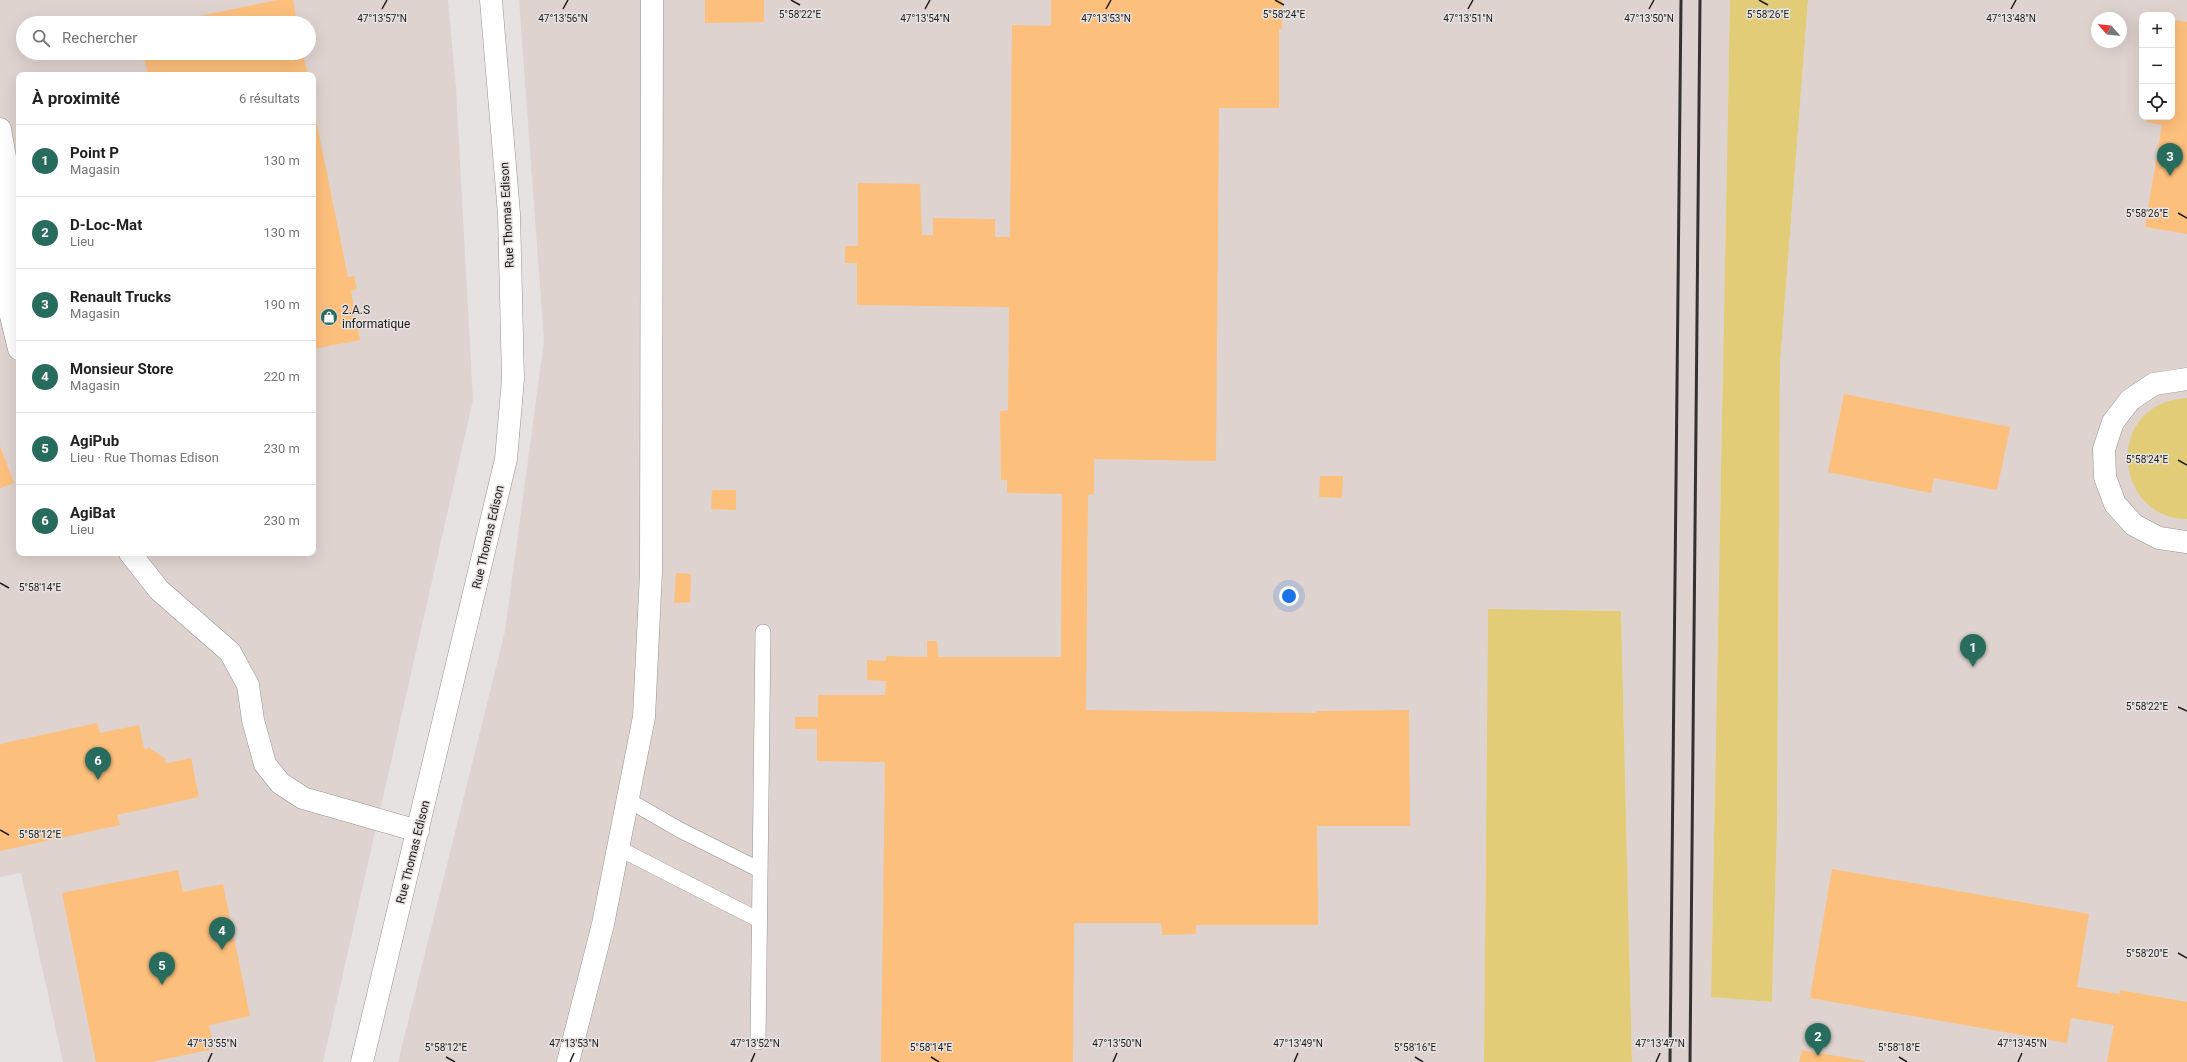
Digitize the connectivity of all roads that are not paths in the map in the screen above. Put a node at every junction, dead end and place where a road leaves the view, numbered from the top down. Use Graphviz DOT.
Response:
graph roads {
  1 [pos="491,0"];
  2 [pos="652,0"];
  3 [pos="0,129"];
  4 [pos="16,337"];
  5 [pos="2187,379"];
  6 [pos="2187,542"];
  7 [pos="132,556"];
  8 [pos="763,632"];
  9 [pos="628,800"];
  10 [pos="418,831"];
  11 [pos="618,848"];
  12 [pos="760,870"];
  13 [pos="760,920"];
  14 [pos="758,1042"];
  15 [pos="362,1062"];
  16 [pos="568,1062"];
  1 -- 10 [label="street, Rue Thomas Edison"];
  2 -- 9 [label="street"];
  3 -- 4 [label="street"];
  5 -- 6 [label="street"];
  7 -- 10 [label="street"];
  8 -- 12 [label="lane"];
  9 -- 11 [label="street"];
  9 -- 12 [label="lane"];
  10 -- 15 [label="street, Rue Thomas Edison"];
  11 -- 13 [label="lane"];
  11 -- 16 [label="street"];
  12 -- 13 [label="lane"];
  13 -- 14 [label="lane"];
}
